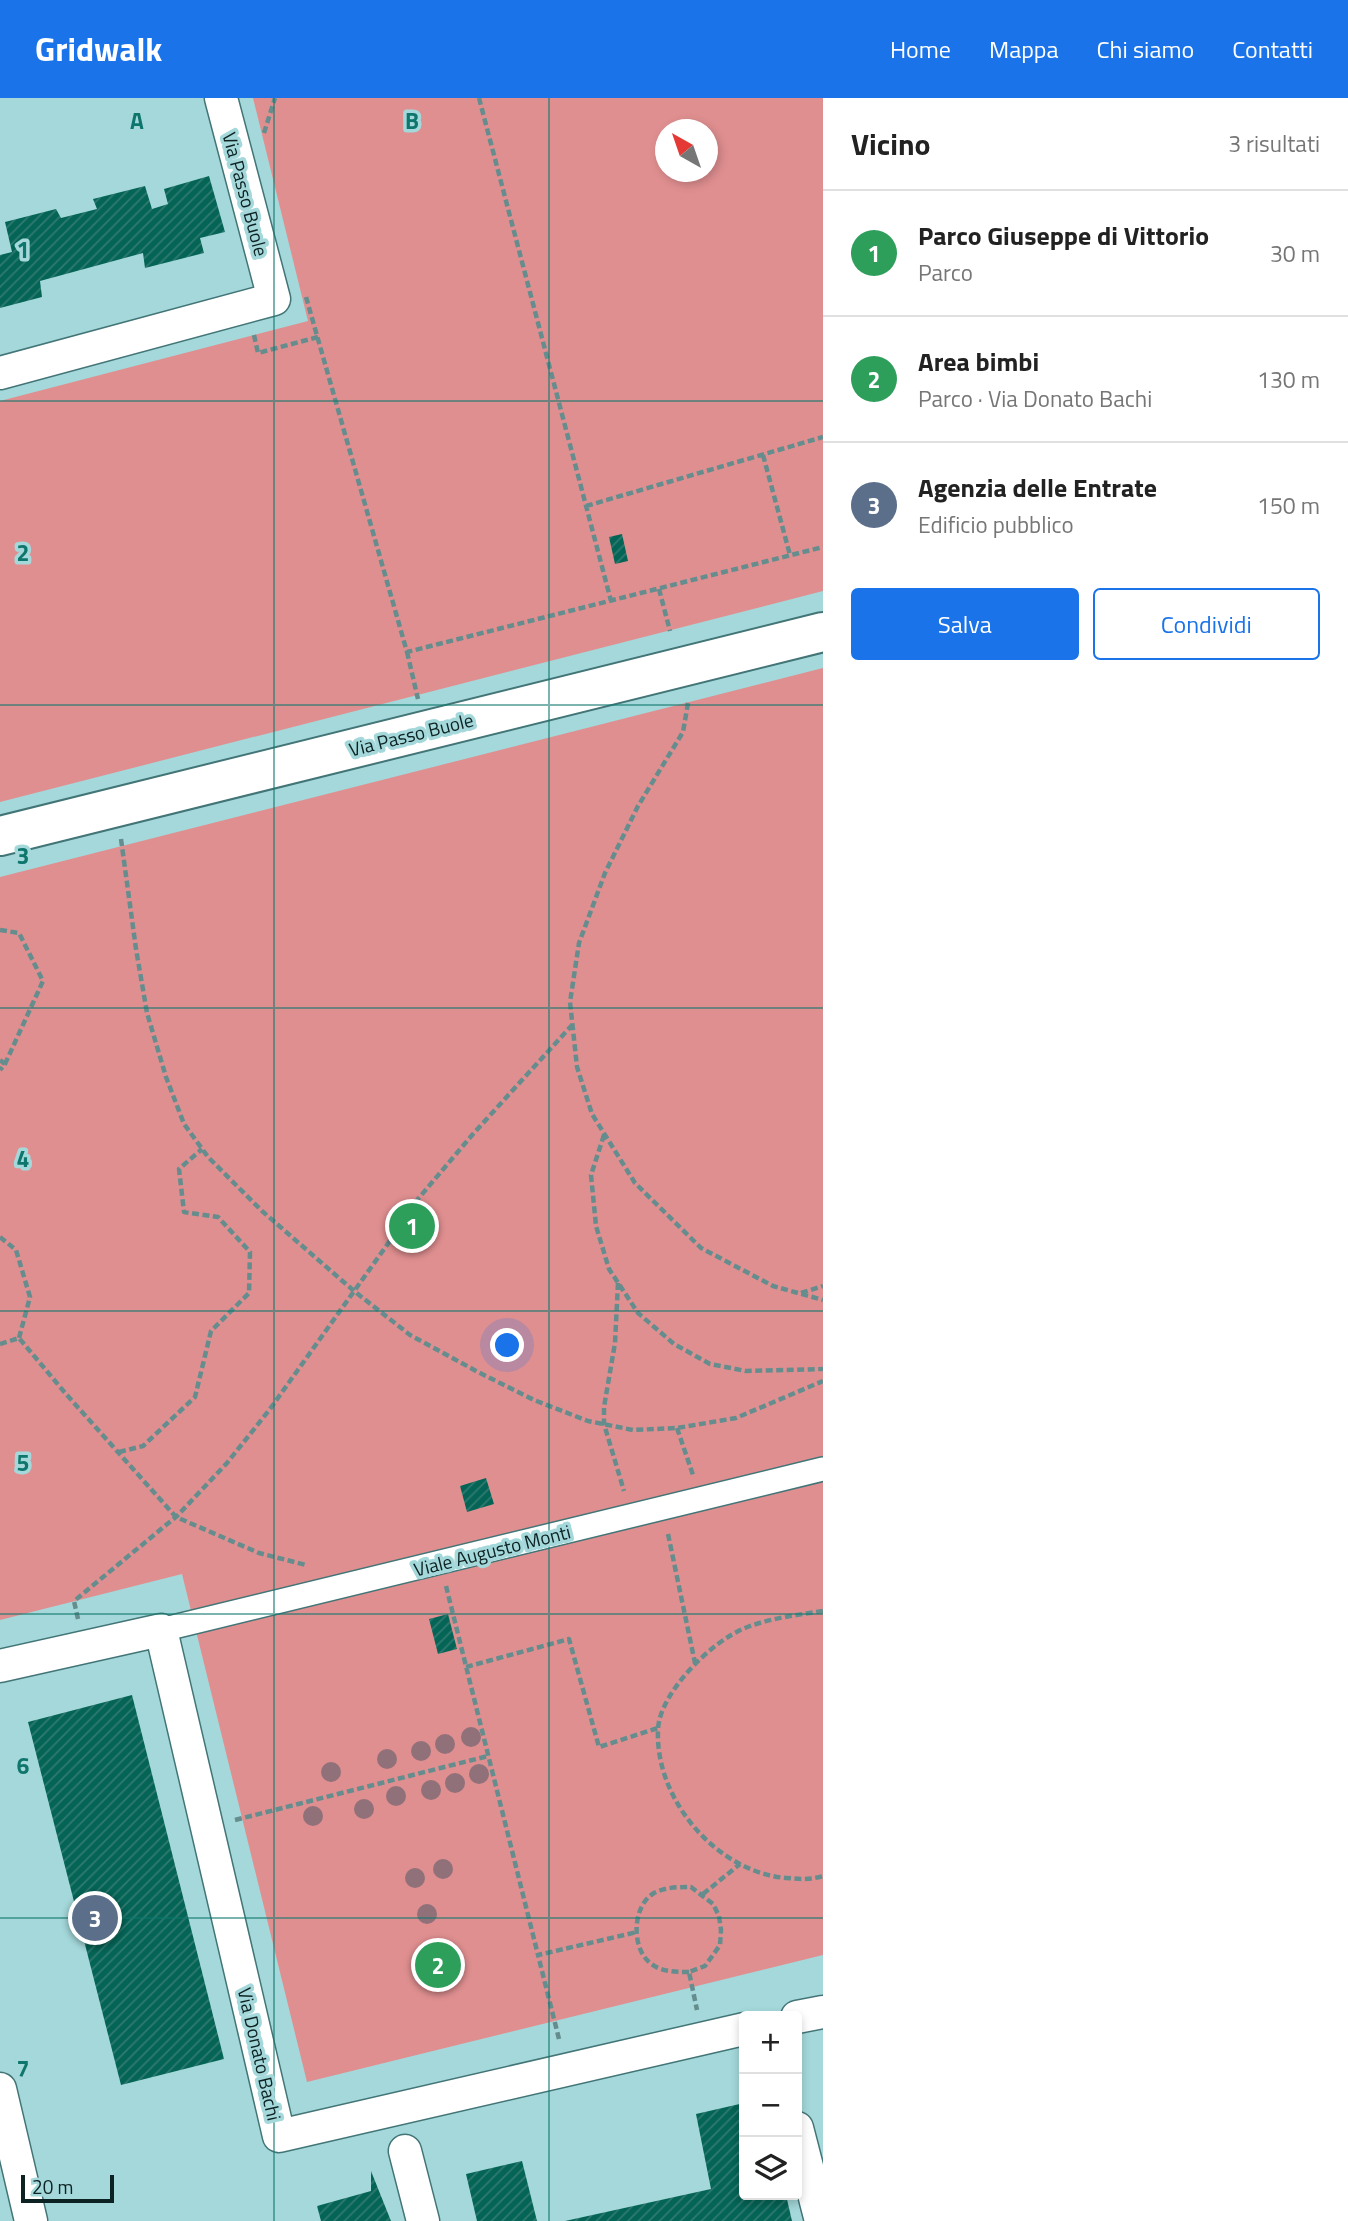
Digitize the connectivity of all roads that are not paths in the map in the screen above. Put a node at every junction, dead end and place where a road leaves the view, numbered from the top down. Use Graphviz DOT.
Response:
graph roads {
  1 [pos="221,98"];
  2 [pos="0,373"];
  3 [pos="823,632"];
  4 [pos="0,836"];
  5 [pos="823,1469"];
  6 [pos="161,1630"];
  7 [pos="0,1666"];
  8 [pos="823,2012"];
  9 [pos="802,2016"];
  10 [pos="739,2029"];
  11 [pos="0,2090"];
  12 [pos="799,2137"];
  13 [pos="405,2151"];
  14 [pos="31,2221"];
  15 [pos="424,2221"];
  16 [pos="821,2221"];
  1 -- 2 [label="street, Via Passo Buole"];
  3 -- 4 [label="street, Via Passo Buole"];
  5 -- 6 [label="street, Viale Augusto Monti"];
  6 -- 7 [label="street"];
  6 -- 10 [label="street, Via Donato Bachi"];
  8 -- 9 [label="street"];
  11 -- 14 [label="street"];
  12 -- 16 [label="street"];
  13 -- 15 [label="street"];
}
